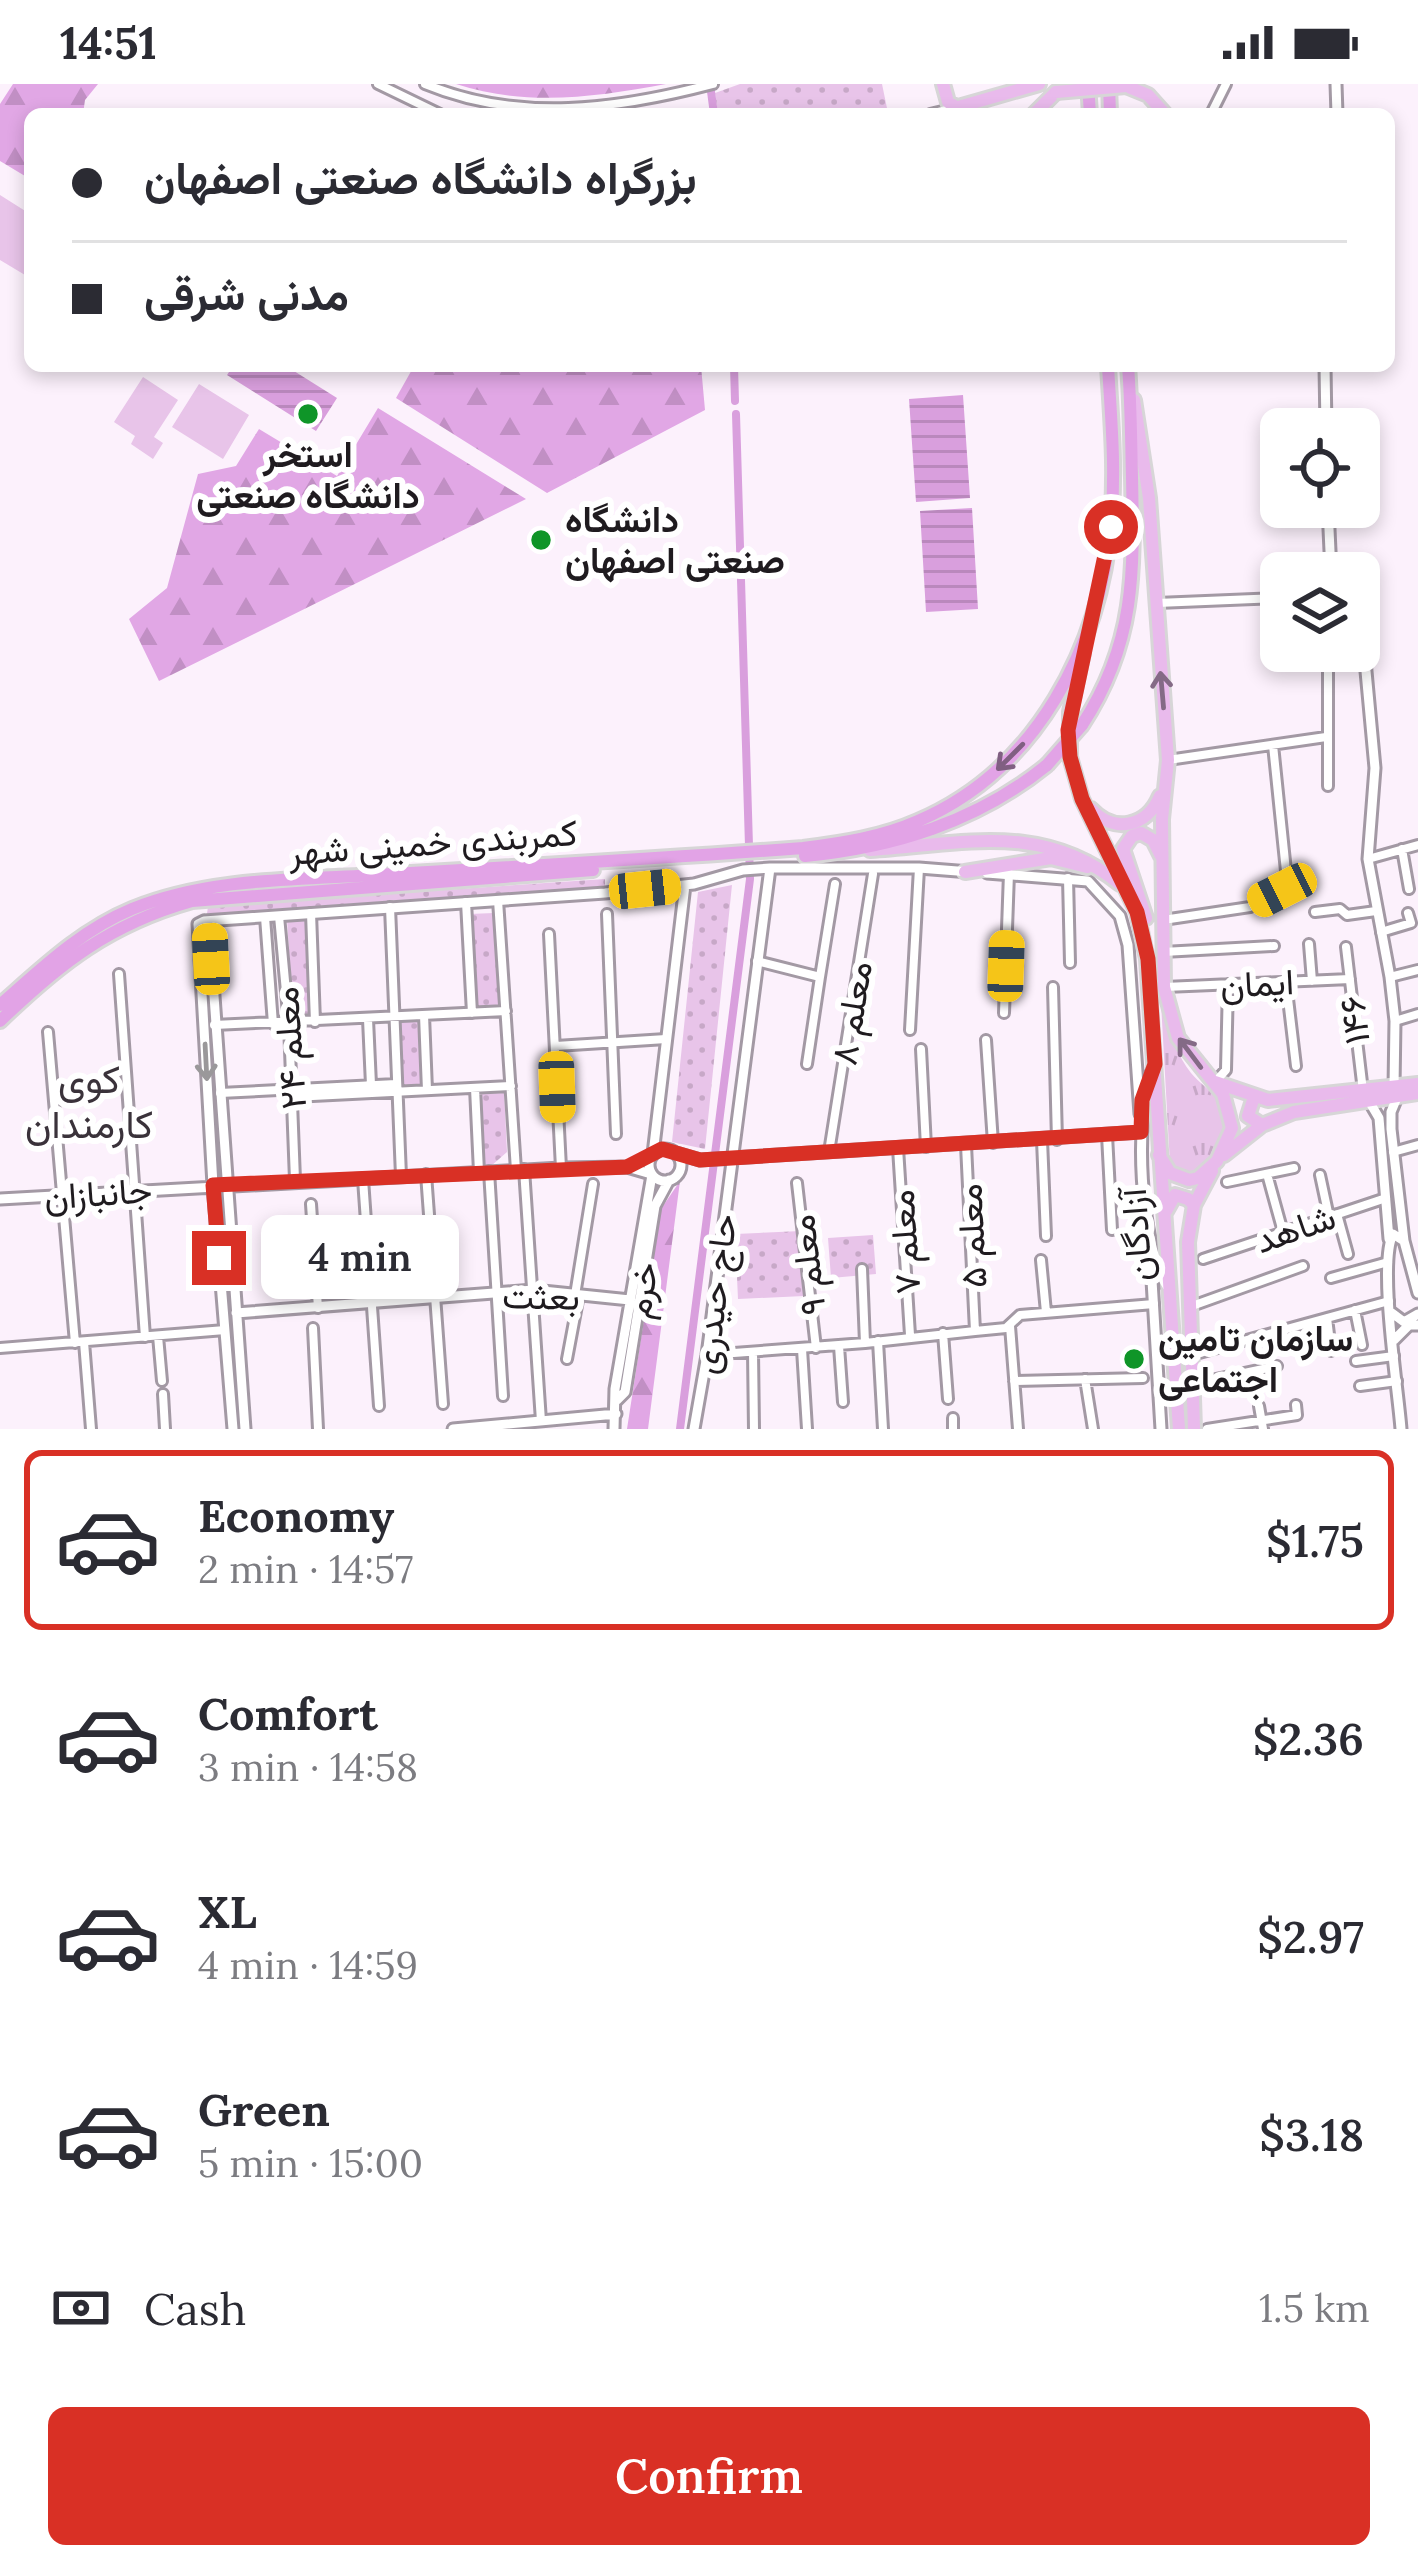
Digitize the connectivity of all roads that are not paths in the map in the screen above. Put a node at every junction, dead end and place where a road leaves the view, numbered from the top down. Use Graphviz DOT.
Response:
graph roads {
  1 [pos="378,84"];
  2 [pos="425,84"];
  3 [pos="712,84"];
  4 [pos="1039,84"];
  5 [pos="1126,86"];
  6 [pos="428,108"];
  7 [pos="530,108"];
  8 [pos="600,108"];
  9 [pos="970,108"];
  10 [pos="1040,108"];
  11 [pos="1160,108"];
  12 [pos="1108,372"];
  13 [pos="1129,372"];
  14 [pos="1325,372"];
  15 [pos="1326,408"];
  16 [pos="1260,599"];
  17 [pos="1155,603"];
  18 [pos="1091,623"];
  19 [pos="1328,672"];
  20 [pos="1366,672"];
  21 [pos="1326,737"];
  22 [pos="1273,746"];
  23 [pos="1168,760"];
  24 [pos="1166,779"];
  25 [pos="1328,786"];
  26 [pos="1082,799"];
  27 [pos="1418,845"];
  28 [pos="1402,849"];
  29 [pos="851,851"];
  30 [pos="1161,857"];
  31 [pos="701,859"];
  32 [pos="1368,859"];
  33 [pos="763,861"];
  34 [pos="919,868"];
  35 [pos="965,872"];
  36 [pos="1009,873"];
  37 [pos="873,874"];
  38 [pos="1068,878"];
  39 [pos="1113,878"];
  40 [pos="686,884"];
  41 [pos="835,884"];
  42 [pos="1126,888"];
  43 [pos="1409,889"];
  44 [pos="498,900"];
  45 [pos="466,902"];
  46 [pos="390,907"];
  47 [pos="1376,910"];
  48 [pos="1316,912"];
  49 [pos="311,913"];
  50 [pos="1408,913"];
  51 [pos="607,914"];
  52 [pos="279,916"];
  53 [pos="265,917"];
  54 [pos="1162,920"];
  55 [pos="203,921"];
  56 [pos="1381,932"];
  57 [pos="549,934"];
  58 [pos="1310,944"];
  59 [pos="1274,946"];
  60 [pos="1346,947"];
  61 [pos="1163,952"];
  62 [pos="1148,959"];
  63 [pos="757,961"];
  64 [pos="1070,963"];
  65 [pos="1418,970"];
  66 [pos="118,974"];
  67 [pos="820,977"];
  68 [pos="1390,977"];
  69 [pos="1350,979"];
  70 [pos="1312,981"];
  71 [pos="1286,982"];
  72 [pos="1228,985"];
  73 [pos="1053,987"];
  74 [pos="1164,987"];
  75 [pos="0,1005"];
  76 [pos="506,1011"];
  77 [pos="472,1012"];
  78 [pos="1004,1013"];
  79 [pos="1418,1014"];
  80 [pos="424,1016"];
  81 [pos="393,1017"];
  82 [pos="368,1018"];
  83 [pos="0,1021"];
  84 [pos="1395,1021"];
  85 [pos="315,1022"];
  86 [pos="273,1024"];
  87 [pos="289,1024"];
  88 [pos="214,1025"];
  89 [pos="910,1030"];
  90 [pos="48,1032"];
  91 [pos="666,1039"];
  92 [pos="986,1040"];
  93 [pos="613,1042"];
  94 [pos="556,1046"];
  95 [pos="922,1049"];
  96 [pos="807,1064"];
  97 [pos="1155,1064"];
  98 [pos="1296,1066"];
  99 [pos="1215,1082"];
  100 [pos="371,1085"];
  101 [pos="511,1086"];
  102 [pos="396,1088"];
  103 [pos="476,1088"];
  104 [pos="1418,1089"];
  105 [pos="428,1090"];
  106 [pos="1396,1091"];
  107 [pos="292,1092"];
  108 [pos="218,1093"];
  109 [pos="1366,1096"];
  110 [pos="1254,1097"];
  111 [pos="1140,1114"];
  112 [pos="658,1124"];
  113 [pos="1262,1124"];
  114 [pos="1386,1130"];
  115 [pos="1141,1132"];
  116 [pos="616,1134"];
  117 [pos="1107,1135"];
  118 [pos="1058,1140"];
  119 [pos="1042,1141"];
  120 [pos="993,1143"];
  121 [pos="966,1144"];
  122 [pos="1418,1145"];
  123 [pos="926,1147"];
  124 [pos="898,1148"];
  125 [pos="672,1151"];
  126 [pos="830,1152"];
  127 [pos="1394,1152"];
  128 [pos="652,1155"];
  129 [pos="1160,1155"];
  130 [pos="731,1158"];
  131 [pos="700,1160"];
  132 [pos="1217,1160"];
  133 [pos="627,1167"];
  134 [pos="561,1168"];
  135 [pos="1294,1168"];
  136 [pos="520,1170"];
  137 [pos="484,1172"];
  138 [pos="426,1174"];
  139 [pos="1267,1174"];
  140 [pos="652,1175"];
  141 [pos="1320,1175"];
  142 [pos="401,1176"];
  143 [pos="363,1177"];
  144 [pos="674,1178"];
  145 [pos="295,1180"];
  146 [pos="1226,1182"];
  147 [pos="797,1183"];
  148 [pos="227,1184"];
  149 [pos="592,1184"];
  150 [pos="213,1185"];
  151 [pos="135,1191"];
  152 [pos="65,1195"];
  153 [pos="1386,1198"];
  154 [pos="0,1199"];
  155 [pos="311,1204"];
  156 [pos="1194,1205"];
  157 [pos="651,1206"];
  158 [pos="1166,1211"];
  159 [pos="1333,1216"];
  160 [pos="1401,1219"];
  161 [pos="1388,1221"];
  162 [pos="1112,1230"];
  163 [pos="1283,1232"];
  164 [pos="1046,1236"];
  165 [pos="1389,1239"];
  166 [pos="1418,1241"];
  167 [pos="1404,1242"];
  168 [pos="1149,1246"];
  169 [pos="1348,1254"];
  170 [pos="1204,1259"];
  171 [pos="1041,1260"];
  172 [pos="1388,1262"];
  173 [pos="1303,1266"];
  174 [pos="862,1269"];
  175 [pos="1331,1278"];
  176 [pos="532,1290"];
  177 [pos="1170,1290"];
  178 [pos="1418,1293"];
  179 [pos="498,1294"];
  180 [pos="577,1295"];
  181 [pos="434,1300"];
  182 [pos="630,1300"];
  183 [pos="1390,1301"];
  184 [pos="372,1304"];
  185 [pos="1154,1304"];
  186 [pos="1190,1306"];
  187 [pos="318,1308"];
  188 [pos="1354,1310"];
  189 [pos="1046,1312"];
  190 [pos="236,1313"];
  191 [pos="1392,1313"];
  192 [pos="1418,1314"];
  193 [pos="1327,1318"];
  194 [pos="1172,1322"];
  195 [pos="1010,1324"];
  196 [pos="1418,1325"];
  197 [pos="313,1328"];
  198 [pos="976,1329"];
  199 [pos="225,1330"];
  200 [pos="943,1333"];
  201 [pos="910,1335"];
  202 [pos="158,1336"];
  203 [pos="145,1337"];
  204 [pos="878,1341"];
  205 [pos="80,1342"];
  206 [pos="1393,1342"];
  207 [pos="865,1343"];
  208 [pos="1362,1345"];
  209 [pos="839,1346"];
  210 [pos="0,1348"];
  211 [pos="816,1348"];
  212 [pos="802,1349"];
  213 [pos="1331,1351"];
  214 [pos="754,1352"];
  215 [pos="707,1355"];
  216 [pos="1394,1356"];
  217 [pos="567,1359"];
  218 [pos="1191,1359"];
  219 [pos="1355,1361"];
  220 [pos="1277,1366"];
  221 [pos="1143,1378"];
  222 [pos="1085,1379"];
  223 [pos="162,1381"];
  224 [pos="1014,1381"];
  225 [pos="1397,1381"];
  226 [pos="1192,1384"];
  227 [pos="1360,1386"];
  228 [pos="163,1394"];
  229 [pos="503,1396"];
  230 [pos="948,1399"];
  231 [pos="617,1400"];
  232 [pos="843,1402"];
  233 [pos="443,1404"];
  234 [pos="1296,1405"];
  235 [pos="380,1406"];
  236 [pos="1259,1406"];
  237 [pos="1178,1412"];
  238 [pos="616,1414"];
  239 [pos="541,1421"];
  240 [pos="570,1424"];
  241 [pos="1262,1425"];
  242 [pos="510,1426"];
  243 [pos="91,1429"];
  244 [pos="165,1429"];
  245 [pos="233,1429"];
  246 [pos="244,1429"];
  247 [pos="318,1429"];
  248 [pos="453,1429"];
  249 [pos="614,1429"];
  250 [pos="694,1429"];
  251 [pos="754,1429"];
  252 [pos="807,1429"];
  253 [pos="883,1429"];
  254 [pos="1018,1429"];
  255 [pos="1093,1429"];
  256 [pos="1163,1429"];
  257 [pos="1179,1429"];
  258 [pos="1194,1429"];
  259 [pos="1207,1429"];
  260 [pos="1401,1429"];
  1 -- 6 [label="street"];
  2 -- 7 [label="street"];
  3 -- 8 [label="street"];
  4 -- 9 [label="main road"];
  5 -- 10 [label="main road, bridge"];
  5 -- 11 [label="main road"];
  12 -- 18 [label="highway, کمربندی خمینی شهر"];
  13 -- 17 [label="main road"];
  13 -- 29 [label="highway, کمربندی خمینی شهر, bridge"];
  14 -- 15 [label="street"];
  16 -- 17 [label="street"];
  23 -- 17 [label="main road, one-way"];
  18 -- 26 [label="main road, آزادگان"];
  18 -- 33 [label="highway, کمربندی خمینی شهر, one-way"];
  19 -- 21 [label="street"];
  20 -- 32 [label="street"];
  21 -- 22 [label="street"];
  21 -- 25 [label="street"];
  22 -- 23 [label="street"];
  22 -- 54 [label="street"];
  23 -- 24 [label="main road"];
  24 -- 26 [label="main road"];
  24 -- 30 [label="main road"];
  26 -- 42 [label="main road, آزادگان"];
  27 -- 28 [label="street"];
  28 -- 32 [label="street"];
  28 -- 43 [label="street"];
  29 -- 33 [label="highway, کمربندی خمینی شهر"];
  29 -- 39 [label="main road"];
  30 -- 54 [label="main road"];
  30 -- 62 [label="main road"];
  31 -- 33 [label="highway, کمربندی خمینی شهر"];
  31 -- 75 [label="highway, کمربندی خمینی شهر"];
  31 -- 83 [label="highway, کمربندی خمینی شهر"];
  32 -- 47 [label="street"];
  33 -- 34 [label="street"];
  33 -- 40 [label="street"];
  33 -- 63 [label="street, حاج حیدری"];
  34 -- 35 [label="street"];
  34 -- 89 [label="street"];
  35 -- 36 [label="street"];
  35 -- 39 [label="main road"];
  36 -- 38 [label="street"];
  36 -- 78 [label="street"];
  37 -- 126 [label="street, معلم ۸"];
  38 -- 64 [label="street"];
  38 -- 111 [label="street"];
  39 -- 42 [label="main road"];
  40 -- 44 [label="street"];
  40 -- 91 [label="street, خرم"];
  41 -- 67 [label="street"];
  42 -- 62 [label="main road, آزادگان"];
  44 -- 45 [label="street"];
  44 -- 76 [label="street"];
  45 -- 46 [label="street"];
  45 -- 77 [label="street"];
  46 -- 49 [label="street"];
  46 -- 81 [label="street"];
  47 -- 48 [label="street"];
  47 -- 56 [label="street"];
  49 -- 52 [label="street"];
  49 -- 85 [label="street"];
  50 -- 56 [label="street"];
  51 -- 93 [label="street"];
  52 -- 53 [label="street"];
  52 -- 87 [label="street, معلم ۲۴"];
  53 -- 55 [label="street"];
  53 -- 86 [label="street"];
  54 -- 61 [label="main road"];
  55 -- 88 [label="street"];
  55 -- 150 [label="street, one-way"];
  56 -- 68 [label="street"];
  57 -- 94 [label="street"];
  58 -- 70 [label="street"];
  59 -- 61 [label="street"];
  60 -- 69 [label="street, ۱۴۶"];
  61 -- 74 [label="main road"];
  62 -- 97 [label="main road, آزادگان"];
  63 -- 67 [label="street"];
  63 -- 130 [label="street, حاج حیدری"];
  65 -- 68 [label="street"];
  66 -- 151 [label="street"];
  67 -- 96 [label="street"];
  68 -- 84 [label="street"];
  69 -- 70 [label="street, ایمان"];
  69 -- 109 [label="street, ۱۴۶"];
  70 -- 71 [label="street, ایمان"];
  71 -- 72 [label="street, ایمان"];
  71 -- 98 [label="street"];
  72 -- 74 [label="street, ایمان"];
  72 -- 99 [label="street"];
  73 -- 118 [label="street"];
  99 -- 74 [label="main road, one-way"];
  76 -- 77 [label="street"];
  76 -- 101 [label="street"];
  77 -- 80 [label="street"];
  79 -- 84 [label="street"];
  80 -- 81 [label="street"];
  80 -- 105 [label="street"];
  81 -- 82 [label="street"];
  81 -- 102 [label="street"];
  82 -- 85 [label="street"];
  82 -- 100 [label="street"];
  84 -- 106 [label="street"];
  85 -- 87 [label="street"];
  86 -- 87 [label="street"];
  86 -- 88 [label="street"];
  87 -- 107 [label="street, معلم ۲۴"];
  88 -- 108 [label="street"];
  90 -- 152 [label="street"];
  91 -- 93 [label="street"];
  91 -- 112 [label="street, خرم"];
  92 -- 120 [label="street"];
  93 -- 94 [label="street"];
  93 -- 116 [label="street"];
  94 -- 134 [label="street"];
  95 -- 123 [label="street"];
  97 -- 111 [label="street"];
  97 -- 129 [label="main road, آزادگان"];
  99 -- 110 [label="main road"];
  99 -- 132 [label="main road"];
  100 -- 102 [label="street"];
  100 -- 107 [label="street"];
  101 -- 103 [label="street"];
  101 -- 136 [label="street"];
  102 -- 105 [label="street"];
  102 -- 107 [label="street"];
  102 -- 142 [label="street"];
  103 -- 105 [label="street"];
  103 -- 137 [label="street"];
  104 -- 106 [label="main road"];
  106 -- 109 [label="main road"];
  106 -- 114 [label="street"];
  107 -- 108 [label="street"];
  107 -- 145 [label="street, معلم ۲۴"];
  108 -- 148 [label="street"];
  109 -- 110 [label="main road"];
  109 -- 113 [label="main road"];
  109 -- 114 [label="street"];
  110 -- 113 [label="main road"];
  111 -- 115 [label="street"];
  112 -- 125 [label="street"];
  112 -- 128 [label="street, خرم"];
  113 -- 132 [label="main road"];
  114 -- 127 [label="street"];
  114 -- 153 [label="street"];
  115 -- 117 [label="street"];
  115 -- 168 [label="street"];
  117 -- 118 [label="street"];
  117 -- 162 [label="street"];
  118 -- 119 [label="street"];
  119 -- 120 [label="street"];
  119 -- 164 [label="street"];
  120 -- 121 [label="street"];
  121 -- 123 [label="street"];
  121 -- 198 [label="street, معلم ۵"];
  122 -- 127 [label="street"];
  123 -- 124 [label="street"];
  124 -- 126 [label="street"];
  124 -- 201 [label="street, معلم ۷"];
  125 -- 128 [label="street"];
  125 -- 131 [label="street"];
  125 -- 144 [label="street"];
  126 -- 130 [label="street"];
  127 -- 160 [label="street"];
  128 -- 133 [label="street"];
  128 -- 140 [label="street, خرم"];
  129 -- 132 [label="main road"];
  129 -- 158 [label="main road, آزادگان"];
  130 -- 131 [label="street"];
  130 -- 215 [label="street, حاج حیدری"];
  131 -- 144 [label="street"];
  132 -- 156 [label="main road, آزادگان"];
  133 -- 134 [label="street, جانبازان"];
  133 -- 140 [label="street"];
  134 -- 136 [label="street, جانبازان"];
  135 -- 139 [label="street"];
  136 -- 137 [label="street, جانبازان"];
  136 -- 176 [label="street"];
  137 -- 138 [label="street, جانبازان"];
  137 -- 179 [label="street"];
  138 -- 142 [label="street, جانبازان"];
  138 -- 181 [label="street"];
  139 -- 146 [label="street"];
  139 -- 163 [label="street"];
  140 -- 144 [label="street"];
  140 -- 157 [label="street, خرم"];
  141 -- 159 [label="street"];
  142 -- 143 [label="street, جانبازان"];
  143 -- 145 [label="street, جانبازان"];
  143 -- 184 [label="street"];
  144 -- 157 [label="street, خرم"];
  145 -- 148 [label="street, جانبازان"];
  147 -- 211 [label="street, معلم ۹"];
  148 -- 150 [label="street, جانبازان"];
  148 -- 190 [label="street"];
  149 -- 180 [label="street"];
  150 -- 151 [label="street, جانبازان"];
  150 -- 199 [label="street"];
  151 -- 152 [label="street, جانبازان"];
  151 -- 203 [label="street"];
  152 -- 154 [label="street, جانبازان"];
  152 -- 205 [label="street"];
  153 -- 159 [label="street, شاهد"];
  153 -- 161 [label="street"];
  155 -- 187 [label="street"];
  156 -- 158 [label="main road"];
  156 -- 186 [label="main road, آزادگان"];
  157 -- 182 [label="street, خرم"];
  157 -- 231 [label="street, خرم"];
  158 -- 177 [label="main road, آزادگان"];
  159 -- 163 [label="street, شاهد"];
  159 -- 169 [label="street"];
  160 -- 161 [label="street"];
  160 -- 167 [label="street"];
  161 -- 165 [label="street"];
  163 -- 170 [label="street, شاهد"];
  165 -- 167 [label="street"];
  165 -- 172 [label="street"];
  166 -- 167 [label="street"];
  167 -- 178 [label="street"];
  168 -- 177 [label="street"];
  168 -- 185 [label="street"];
  171 -- 189 [label="street"];
  172 -- 175 [label="street"];
  172 -- 183 [label="street"];
  173 -- 186 [label="street"];
  174 -- 207 [label="street"];
  176 -- 179 [label="street, بعثت"];
  176 -- 180 [label="street, بعثت"];
  176 -- 239 [label="street"];
  177 -- 194 [label="main road, آزادگان"];
  179 -- 181 [label="street, بعثت"];
  179 -- 229 [label="street"];
  180 -- 182 [label="street, بعثت"];
  180 -- 217 [label="street"];
  181 -- 184 [label="street, بعثت"];
  181 -- 233 [label="street"];
  182 -- 231 [label="street, خرم"];
  183 -- 188 [label="street"];
  183 -- 191 [label="street"];
  184 -- 187 [label="street, بعثت"];
  184 -- 235 [label="street"];
  185 -- 189 [label="street"];
  185 -- 256 [label="street"];
  186 -- 218 [label="main road, آزادگان"];
  187 -- 190 [label="street, بعثت"];
  188 -- 193 [label="street"];
  188 -- 208 [label="street"];
  189 -- 195 [label="street"];
  190 -- 246 [label="street"];
  191 -- 192 [label="street"];
  191 -- 206 [label="street"];
  193 -- 213 [label="street"];
  193 -- 218 [label="street"];
  194 -- 218 [label="main road"];
  194 -- 237 [label="main road, آزادگان"];
  195 -- 198 [label="street"];
  195 -- 224 [label="street"];
  196 -- 206 [label="street"];
  197 -- 247 [label="street"];
  198 -- 200 [label="street"];
  199 -- 202 [label="street"];
  199 -- 245 [label="street"];
  200 -- 201 [label="street"];
  200 -- 230 [label="street"];
  201 -- 204 [label="street"];
  202 -- 203 [label="street"];
  202 -- 223 [label="street"];
  203 -- 205 [label="street"];
  204 -- 207 [label="street"];
  204 -- 253 [label="street"];
  205 -- 210 [label="street"];
  205 -- 243 [label="street"];
  206 -- 216 [label="street"];
  207 -- 209 [label="street"];
  209 -- 211 [label="street"];
  209 -- 232 [label="street"];
  211 -- 212 [label="street"];
  212 -- 214 [label="street"];
  212 -- 252 [label="street"];
  214 -- 215 [label="street"];
  214 -- 251 [label="street"];
  215 -- 250 [label="street, حاج حیدری"];
  216 -- 219 [label="street"];
  216 -- 225 [label="street"];
  218 -- 226 [label="main road, آزادگان"];
  220 -- 226 [label="street"];
  221 -- 222 [label="street"];
  222 -- 224 [label="street"];
  222 -- 255 [label="street"];
  224 -- 254 [label="street"];
  225 -- 227 [label="street"];
  225 -- 260 [label="street"];
  226 -- 258 [label="main road, آزادگان"];
  228 -- 244 [label="street"];
  231 -- 238 [label="street, خرم"];
  234 -- 241 [label="street"];
  236 -- 241 [label="street"];
  237 -- 256 [label="street"];
  237 -- 257 [label="main road, آزادگان"];
  238 -- 240 [label="street"];
  238 -- 249 [label="street, خرم"];
  239 -- 240 [label="street"];
  239 -- 242 [label="street"];
  241 -- 259 [label="street"];
  242 -- 248 [label="street"];
}
